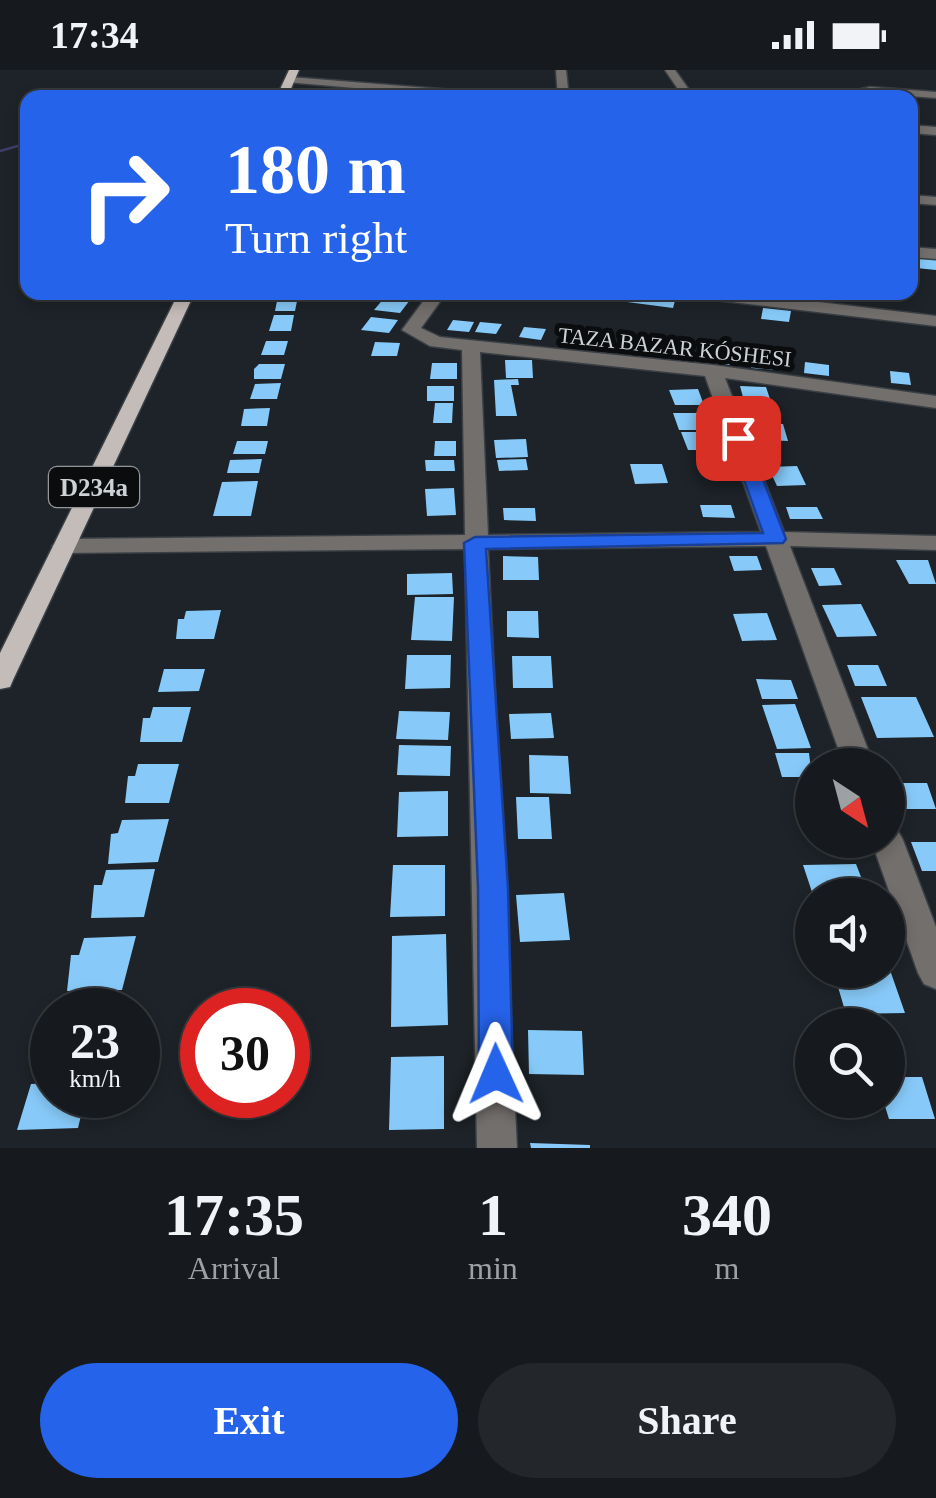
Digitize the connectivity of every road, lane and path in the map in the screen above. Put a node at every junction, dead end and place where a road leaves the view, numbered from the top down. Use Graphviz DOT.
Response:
graph roads {
  1 [pos="292,75"];
  2 [pos="700,83"];
  3 [pos="431,90"];
  4 [pos="696,90"];
  5 [pos="183,300"];
  6 [pos="432,300"];
  7 [pos="757,300"];
  8 [pos="936,321"];
  9 [pos="472,347"];
  10 [pos="713,372"];
  11 [pos="936,402"];
  12 [pos="776,539"];
  13 [pos="475,543"];
  14 [pos="936,543"];
  15 [pos="64,546"];
  16 [pos="0,680"];
  17 [pos="853,748"];
  18 [pos="894,858"];
  19 [pos="936,973"];
  20 [pos="497,1148"];
  1 -- 3 [label="street"];
  2 -- 4 [label="street"];
  5 -- 15 [label="main road, D234a"];
  6 -- 9 [label="street, TAZA BAZAR KÓSHESI"];
  7 -- 8 [label="street"];
  9 -- 10 [label="street, TAZA BAZAR KÓSHESI"];
  9 -- 13 [label="street"];
  10 -- 11 [label="street, TAZA BAZAR KÓSHESI"];
  10 -- 12 [label="street"];
  12 -- 13 [label="street"];
  12 -- 14 [label="street"];
  12 -- 17 [label="street"];
  13 -- 15 [label="street"];
  13 -- 20 [label="street"];
  15 -- 16 [label="main road, D234a"];
  18 -- 19 [label="street"];
}
